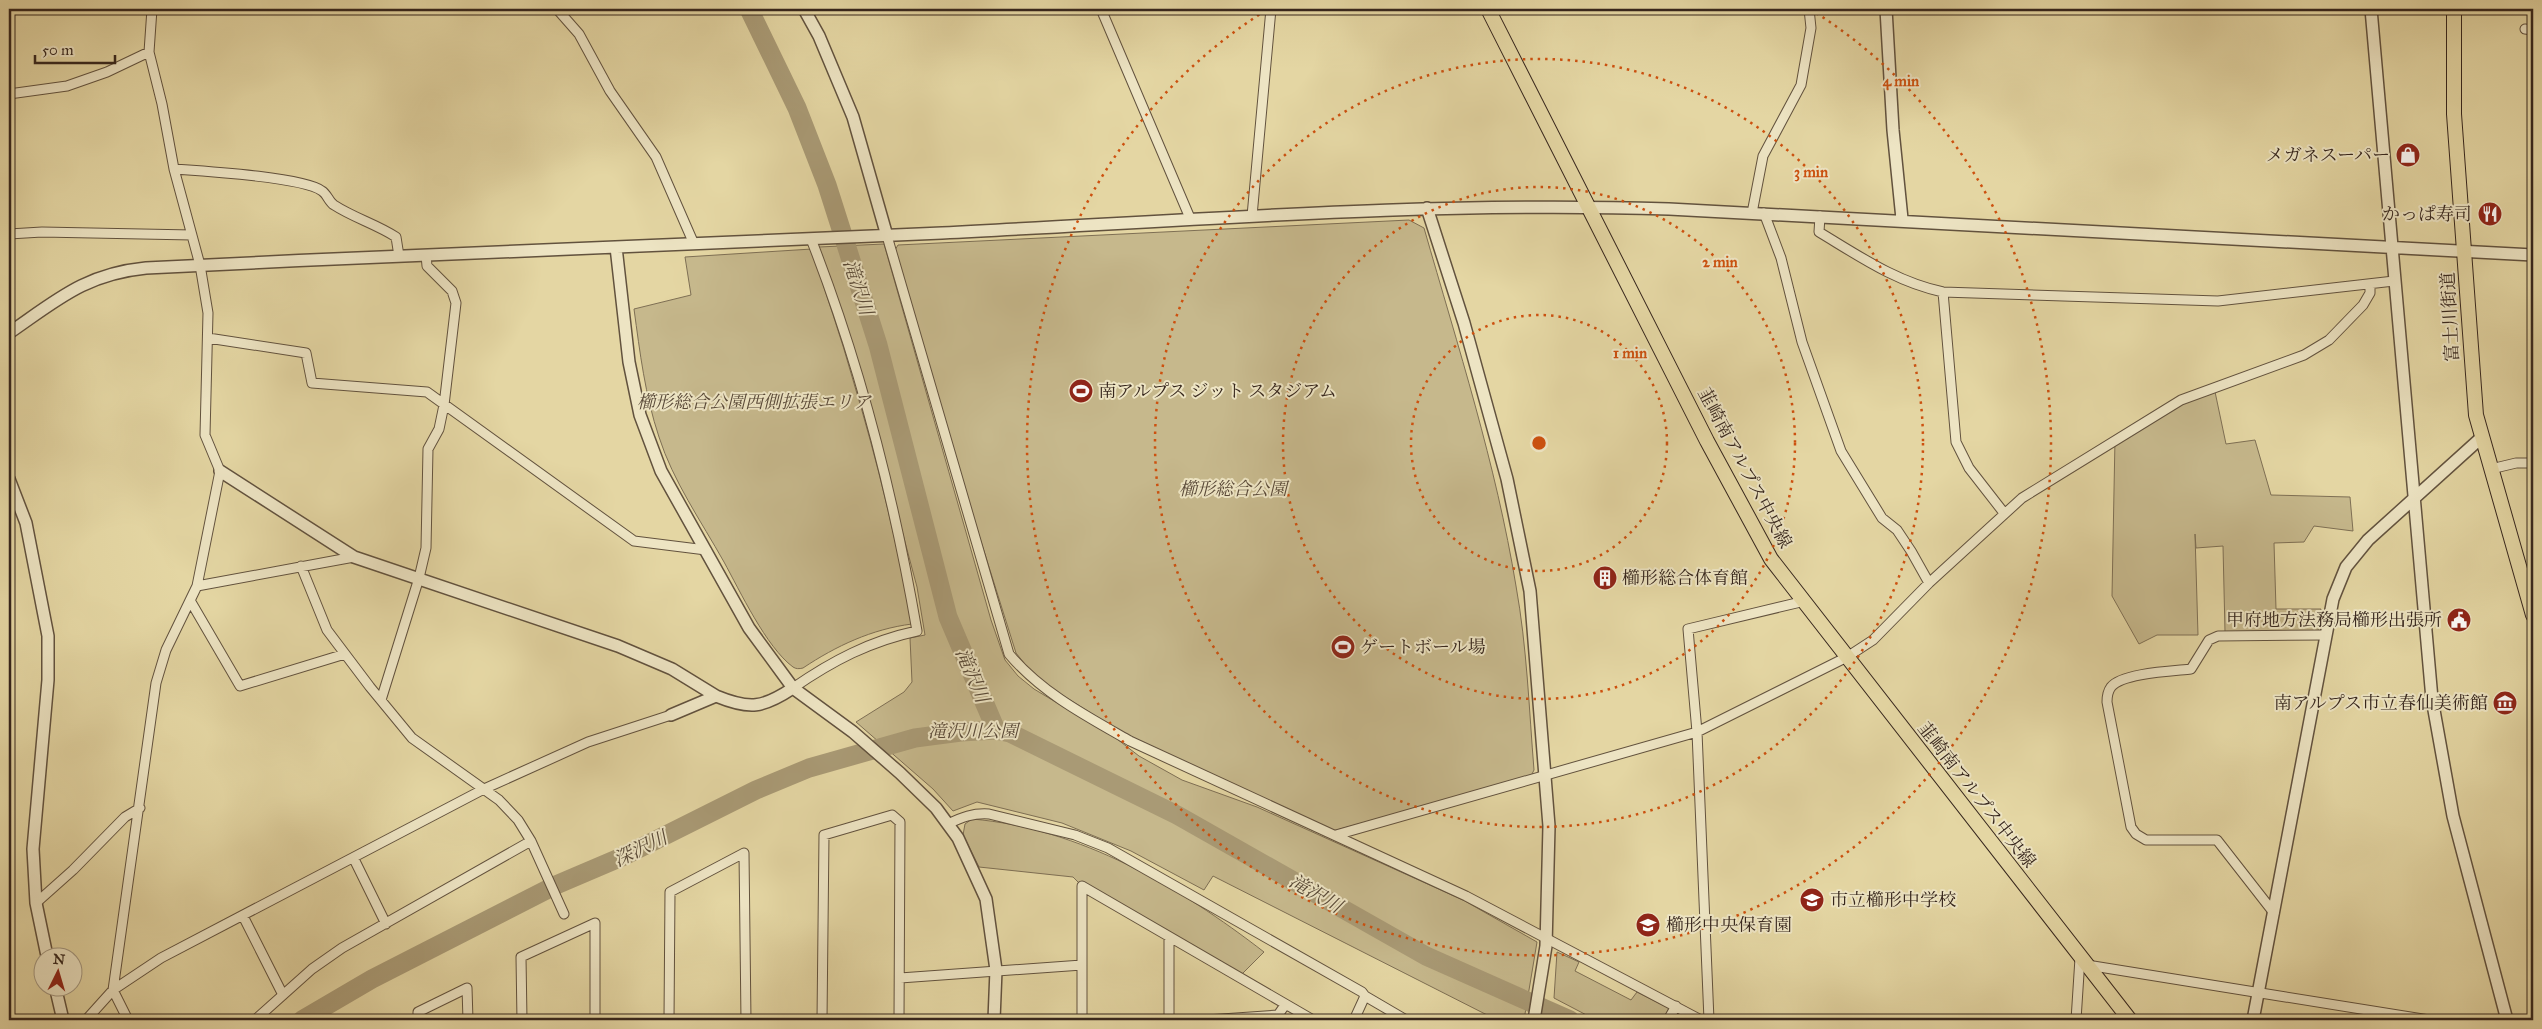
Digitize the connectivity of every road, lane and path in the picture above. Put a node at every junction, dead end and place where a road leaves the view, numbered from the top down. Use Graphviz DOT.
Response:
graph roads {
  1 [pos="152,9"];
  2 [pos="557,9"];
  3 [pos="804,9"];
  4 [pos="1101,9"];
  5 [pos="1271,9"];
  6 [pos="1488,9"];
  7 [pos="1809,9"];
  8 [pos="1886,9"];
  9 [pos="2371,9"];
  10 [pos="2454,9"];
  11 [pos="149,52"];
  12 [pos="9,94"];
  13 [pos="174,169"];
  14 [pos="1586,206"];
  15 [pos="1427,208"];
  16 [pos="1758,213"];
  17 [pos="1252,216"];
  18 [pos="1820,216"];
  19 [pos="1190,218"];
  20 [pos="1902,220"];
  21 [pos="9,234"];
  22 [pos="192,235"];
  23 [pos="883,236"];
  24 [pos="814,239"];
  25 [pos="694,244"];
  26 [pos="616,247"];
  27 [pos="2393,249"];
  28 [pos="2466,252"];
  29 [pos="426,255"];
  30 [pos="2533,255"];
  31 [pos="399,256"];
  32 [pos="200,266"];
  33 [pos="2394,281"];
  34 [pos="2370,284"];
  35 [pos="1943,292"];
  36 [pos="9,333"];
  37 [pos="208,338"];
  38 [pos="444,405"];
  39 [pos="2482,437"];
  40 [pos="2533,463"];
  41 [pos="2491,469"];
  42 [pos="220,471"];
  43 [pos="9,479"];
  44 [pos="2414,498"];
  45 [pos="2004,513"];
  46 [pos="706,550"];
  47 [pos="354,557"];
  48 [pos="301,566"];
  49 [pos="419,578"];
  50 [pos="1929,583"];
  51 [pos="197,586"];
  52 [pos="190,602"];
  53 [pos="1805,602"];
  54 [pos="2533,615"];
  55 [pos="2324,635"];
  56 [pos="345,654"];
  57 [pos="1847,656"];
  58 [pos="793,688"];
  59 [pos="716,696"];
  60 [pos="381,700"];
  61 [pos="670,715"];
  62 [pos="1697,732"];
  63 [pos="1546,776"];
  64 [pos="484,789"];
  65 [pos="140,808"];
  66 [pos="948,824"];
  67 [pos="1336,835"];
  68 [pos="531,841"];
  69 [pos="354,859"];
  70 [pos="36,903"];
  71 [pos="2274,913"];
  72 [pos="564,914"];
  73 [pos="243,916"];
  74 [pos="386,924"];
  75 [pos="1169,937"];
  76 [pos="1546,942"];
  77 [pos="45,946"];
  78 [pos="2083,962"];
  79 [pos="1082,964"];
  80 [pos="996,970"];
  81 [pos="900,978"];
  82 [pos="113,990"];
  83 [pos="2259,992"];
  84 [pos="282,995"];
  85 [pos="58,996"];
  86 [pos="1365,996"];
  87 [pos="1285,1005"];
  88 [pos="1676,1006"];
  89 [pos="1668,1019"];
  90 [pos="64,1020"];
  91 [pos="86,1020"];
  92 [pos="128,1020"];
  93 [pos="255,1020"];
  94 [pos="418,1020"];
  95 [pos="468,1020"];
  96 [pos="522,1020"];
  97 [pos="596,1020"];
  98 [pos="669,1020"];
  99 [pos="746,1020"];
  100 [pos="822,1020"];
  101 [pos="899,1020"];
  102 [pos="994,1020"];
  103 [pos="1082,1020"];
  104 [pos="1169,1020"];
  105 [pos="1207,1020"];
  106 [pos="1313,1020"];
  107 [pos="1354,1020"];
  108 [pos="1406,1020"];
  109 [pos="1534,1020"];
  110 [pos="1701,1020"];
  111 [pos="1708,1020"];
  112 [pos="2076,1020"];
  113 [pos="2130,1020"];
  114 [pos="2254,1020"];
  115 [pos="2429,1020"];
  116 [pos="2507,1020"];
  1 -- 11 [label="street"];
  2 -- 25 [label="street"];
  3 -- 23 [label="street"];
  4 -- 19 [label="street"];
  5 -- 17 [label="street"];
  6 -- 14 [label="main road, 韮崎南アルプス中央線"];
  7 -- 16 [label="street"];
  8 -- 20 [label="street"];
  9 -- 27 [label="street"];
  10 -- 28 [label="main road, 富士川街道"];
  11 -- 12 [label="street"];
  11 -- 13 [label="street"];
  13 -- 22 [label="street"];
  13 -- 31 [label="street"];
  14 -- 15 [label="street"];
  14 -- 16 [label="street"];
  14 -- 53 [label="main road, 韮崎南アルプス中央線"];
  15 -- 17 [label="street"];
  15 -- 63 [label="street"];
  16 -- 18 [label="street"];
  16 -- 50 [label="street"];
  17 -- 19 [label="street"];
  18 -- 20 [label="street"];
  18 -- 35 [label="street"];
  19 -- 23 [label="street"];
  20 -- 27 [label="street"];
  21 -- 22 [label="street"];
  22 -- 32 [label="street"];
  23 -- 24 [label="street"];
  23 -- 67 [label="street"];
  24 -- 25 [label="street"];
  24 -- 58 [label="street"];
  25 -- 26 [label="street"];
  26 -- 29 [label="street"];
  26 -- 46 [label="street"];
  27 -- 28 [label="street"];
  27 -- 33 [label="street"];
  28 -- 30 [label="street"];
  28 -- 39 [label="main road, 富士川街道"];
  29 -- 31 [label="street"];
  29 -- 38 [label="street"];
  31 -- 32 [label="street"];
  32 -- 36 [label="street"];
  32 -- 37 [label="street"];
  33 -- 34 [label="street"];
  33 -- 44 [label="street"];
  34 -- 35 [label="street"];
  34 -- 45 [label="street"];
  35 -- 45 [label="street"];
  37 -- 38 [label="street"];
  37 -- 42 [label="street"];
  38 -- 46 [label="street"];
  38 -- 49 [label="street"];
  39 -- 41 [label="main road, 富士川街道"];
  39 -- 44 [label="street"];
  40 -- 41 [label="street"];
  41 -- 54 [label="main road, 富士川街道"];
  42 -- 47 [label="street"];
  42 -- 51 [label="street"];
  43 -- 70 [label="street"];
  44 -- 55 [label="street"];
  44 -- 116 [label="street"];
  45 -- 50 [label="street"];
  46 -- 58 [label="street"];
  47 -- 48 [label="street"];
  47 -- 49 [label="street"];
  48 -- 51 [label="street"];
  48 -- 56 [label="street"];
  49 -- 59 [label="street"];
  49 -- 60 [label="street"];
  50 -- 57 [label="street"];
  51 -- 52 [label="street"];
  52 -- 56 [label="street"];
  52 -- 65 [label="street"];
  53 -- 57 [label="main road, 韮崎南アルプス中央線"];
  53 -- 62 [label="street"];
  55 -- 71 [label="street"];
  55 -- 71 [label="street"];
  56 -- 60 [label="street"];
  57 -- 62 [label="street"];
  57 -- 78 [label="main road, 韮崎南アルプス中央線"];
  58 -- 59 [label="street"];
  58 -- 66 [label="street"];
  59 -- 61 [label="street"];
  60 -- 64 [label="street"];
  61 -- 64 [label="street"];
  62 -- 63 [label="street"];
  62 -- 111 [label="street"];
  63 -- 67 [label="street"];
  63 -- 76 [label="street"];
  64 -- 68 [label="street"];
  64 -- 69 [label="street"];
  65 -- 70 [label="street"];
  65 -- 82 [label="street"];
  66 -- 80 [label="street"];
  66 -- 86 [label="street"];
  67 -- 76 [label="street"];
  68 -- 72 [label="street"];
  68 -- 74 [label="street"];
  69 -- 73 [label="street"];
  69 -- 74 [label="street"];
  70 -- 77 [label="street"];
  71 -- 83 [label="street"];
  73 -- 82 [label="street"];
  73 -- 84 [label="street"];
  74 -- 84 [label="street"];
  75 -- 79 [label="street"];
  75 -- 87 [label="street"];
  75 -- 104 [label="street"];
  76 -- 88 [label="street"];
  76 -- 109 [label="street"];
  78 -- 83 [label="street"];
  78 -- 112 [label="street"];
  78 -- 113 [label="main road, 韮崎南アルプス中央線"];
  79 -- 80 [label="street"];
  79 -- 103 [label="street"];
  80 -- 81 [label="street"];
  80 -- 102 [label="street"];
  81 -- 100 [label="street"];
  81 -- 101 [label="street"];
  82 -- 91 [label="street"];
  82 -- 92 [label="street"];
  83 -- 114 [label="street"];
  83 -- 115 [label="street"];
  84 -- 93 [label="street"];
  85 -- 90 [label="street"];
  86 -- 107 [label="street"];
  86 -- 108 [label="street"];
  87 -- 105 [label="street"];
  87 -- 106 [label="street"];
  88 -- 89 [label="street"];
  88 -- 110 [label="street"];
  94 -- 95 [label="street"];
  96 -- 97 [label="street"];
  98 -- 99 [label="street"];
}
